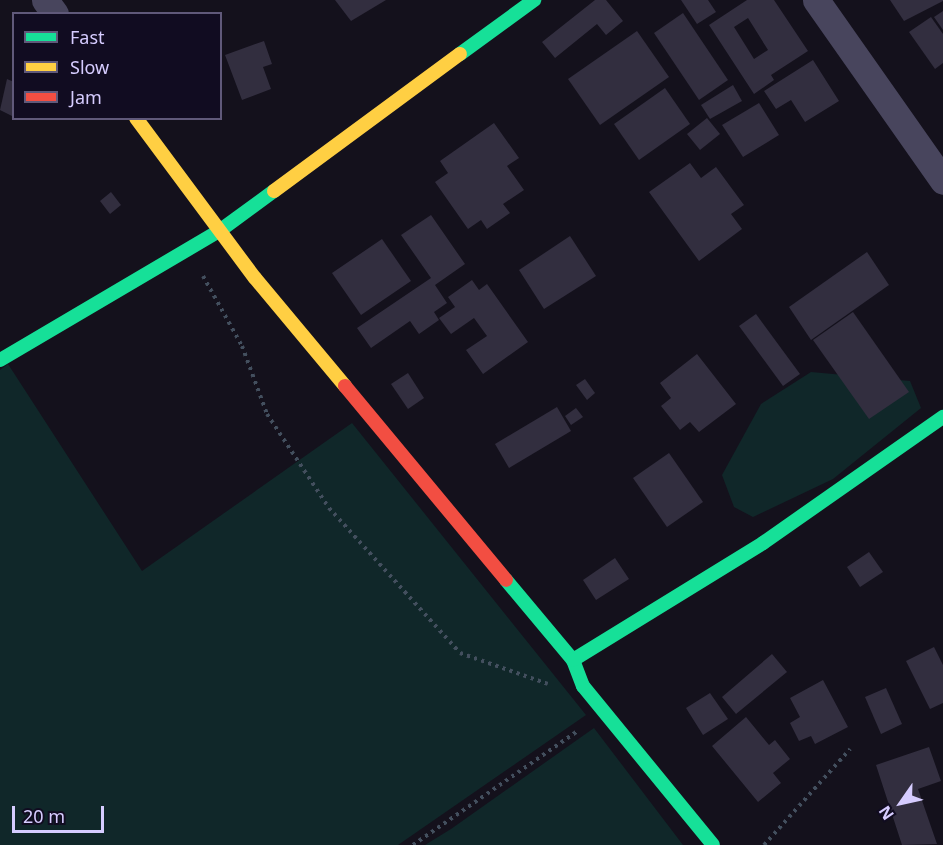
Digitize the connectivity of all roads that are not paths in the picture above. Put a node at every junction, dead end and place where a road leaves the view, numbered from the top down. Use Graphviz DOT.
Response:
graph roads {
  1 [pos="534,0"];
  2 [pos="816,0"];
  3 [pos="138,120"];
  4 [pos="943,181"];
  5 [pos="222,229"];
  6 [pos="0,360"];
  7 [pos="943,417"];
  8 [pos="573,660"];
  9 [pos="713,845"];
  1 -- 5 [label="street"];
  2 -- 4 [label="street"];
  3 -- 5 [label="street"];
  5 -- 6 [label="street"];
  5 -- 8 [label="street"];
  7 -- 8 [label="street"];
  8 -- 9 [label="street"];
}
